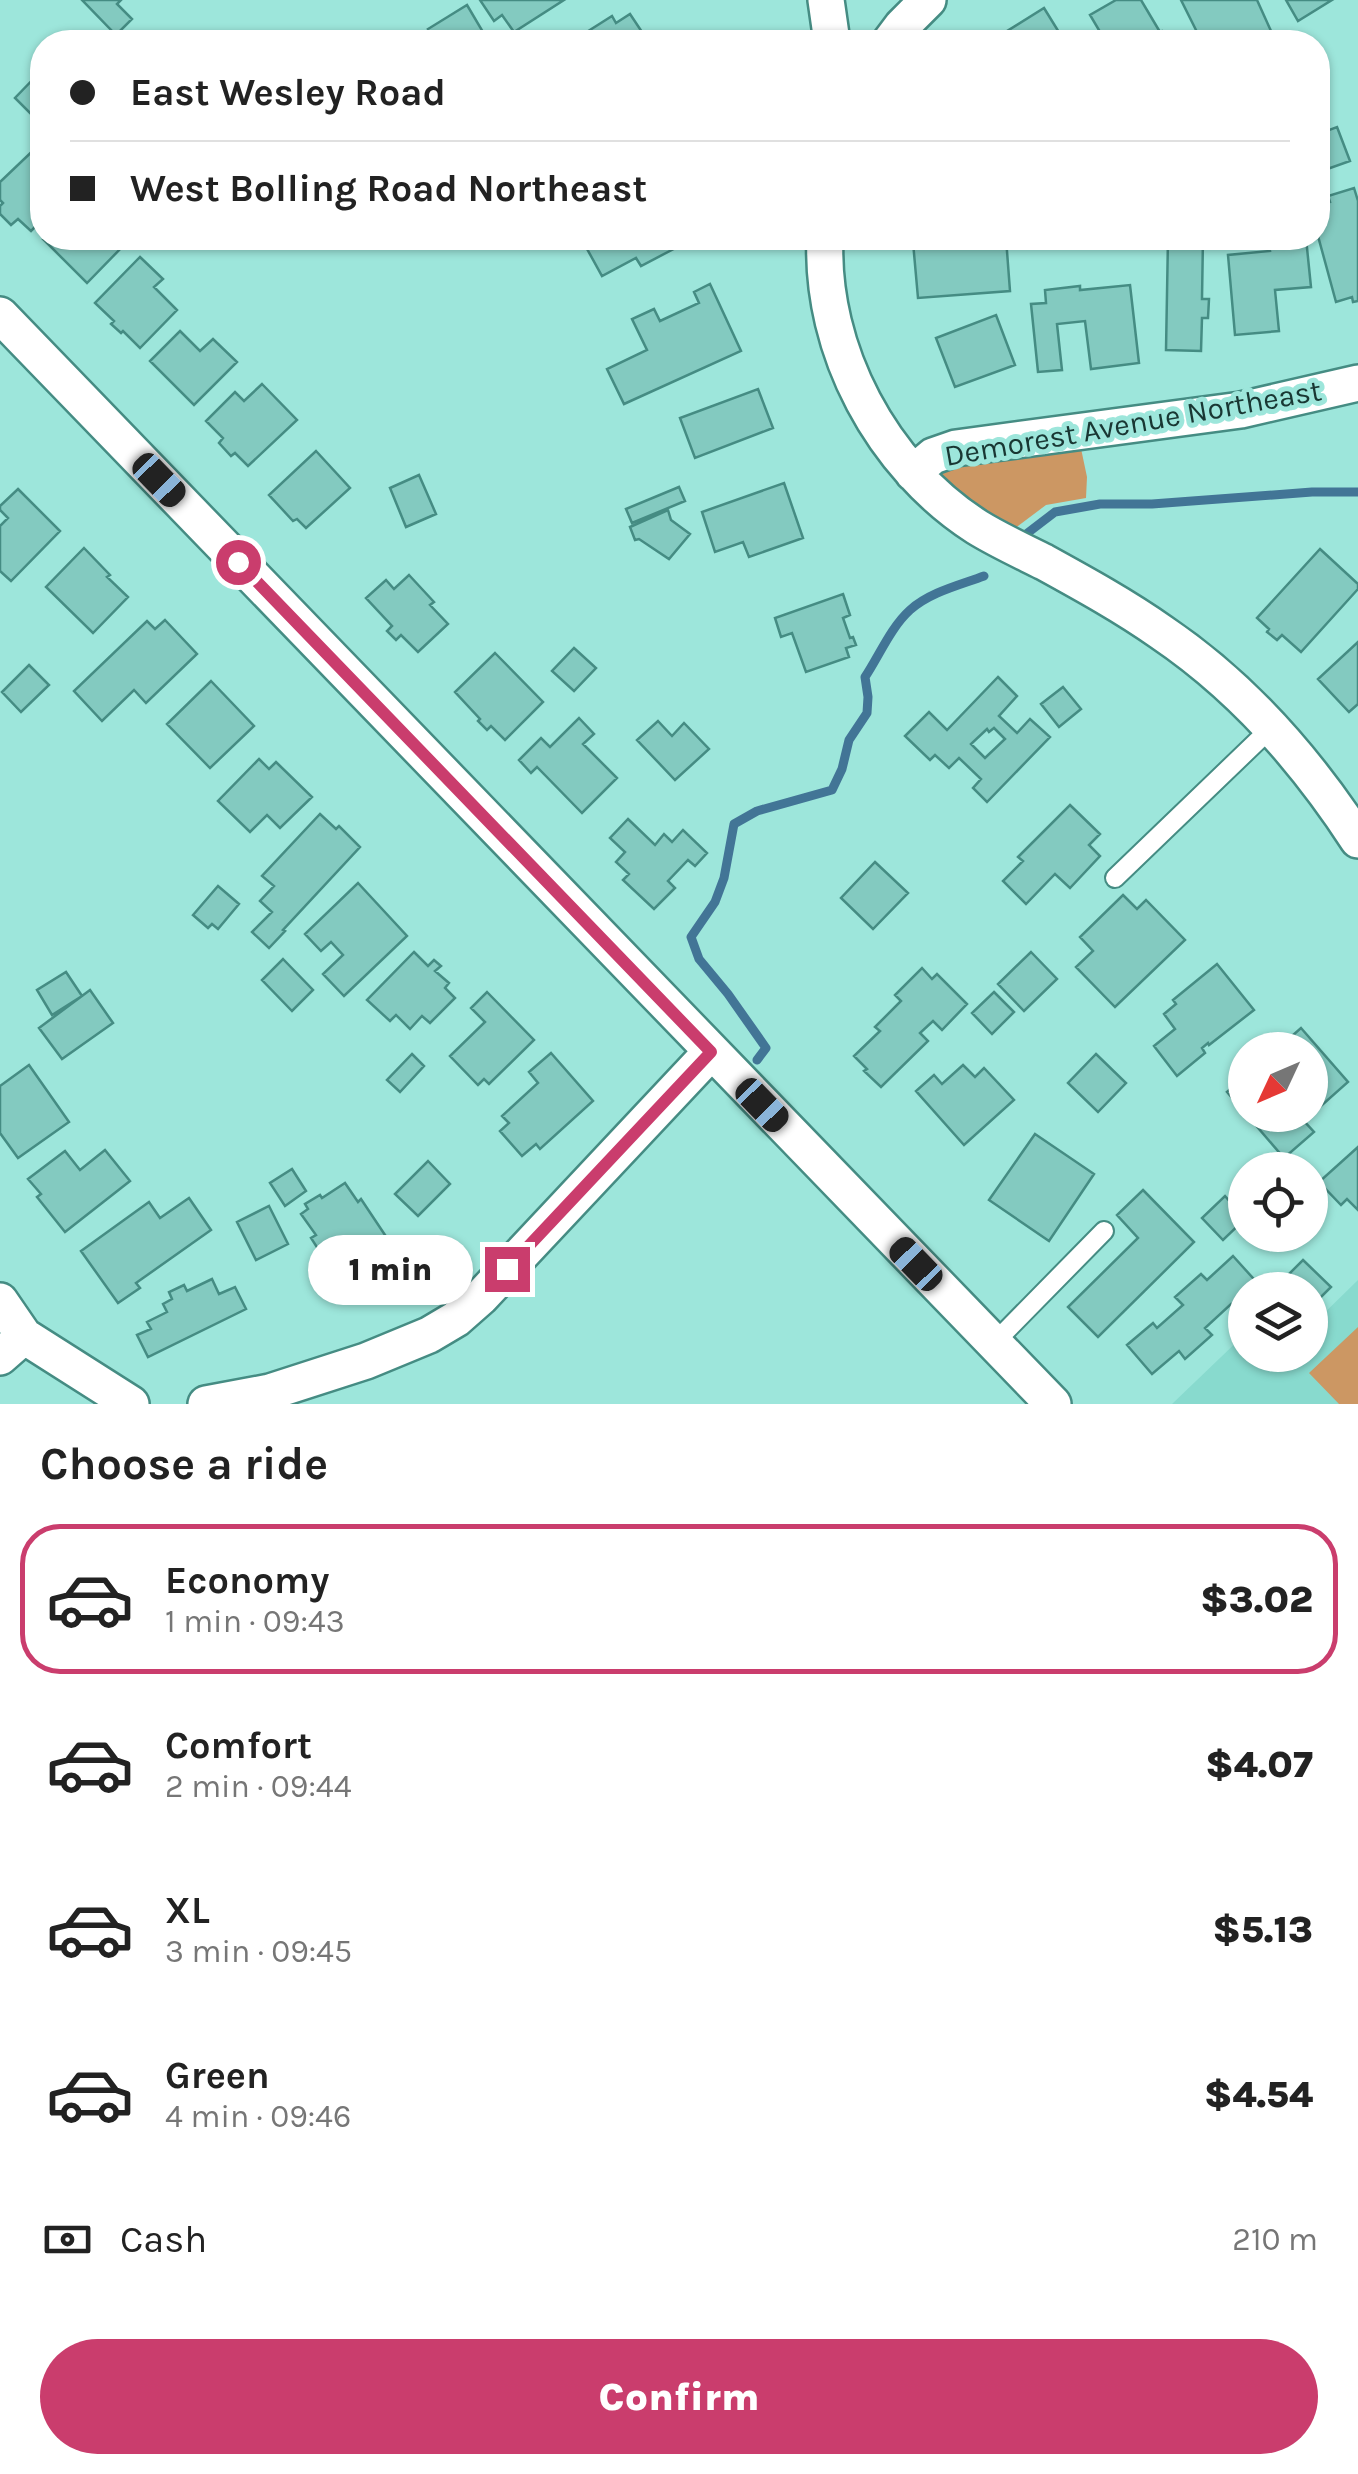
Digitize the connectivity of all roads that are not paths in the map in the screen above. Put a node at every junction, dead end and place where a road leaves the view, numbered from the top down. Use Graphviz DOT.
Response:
graph roads {
  1 [pos="826,0"];
  2 [pos="928,0"];
  3 [pos="830,30"];
  4 [pos="899,30"];
  5 [pos="824,250"];
  6 [pos="0,315"];
  7 [pos="1358,383"];
  8 [pos="912,472"];
  9 [pos="1272,727"];
  10 [pos="1358,840"];
  11 [pos="1115,878"];
  12 [pos="711,1052"];
  13 [pos="1104,1231"];
  14 [pos="0,1301"];
  15 [pos="994,1343"];
  16 [pos="12,1346"];
  17 [pos="131,1404"];
  18 [pos="206,1404"];
  19 [pos="1053,1404"];
  1 -- 3 [label="street"];
  2 -- 4 [label="street"];
  5 -- 8 [label="street"];
  6 -- 12 [label="street"];
  7 -- 8 [label="street, Demorest Avenue Northeast"];
  8 -- 9 [label="street"];
  9 -- 10 [label="street"];
  9 -- 11 [label="lane"];
  12 -- 15 [label="street"];
  12 -- 18 [label="street"];
  13 -- 15 [label="lane"];
  14 -- 16 [label="street"];
  15 -- 19 [label="street"];
  16 -- 17 [label="street"];
}
